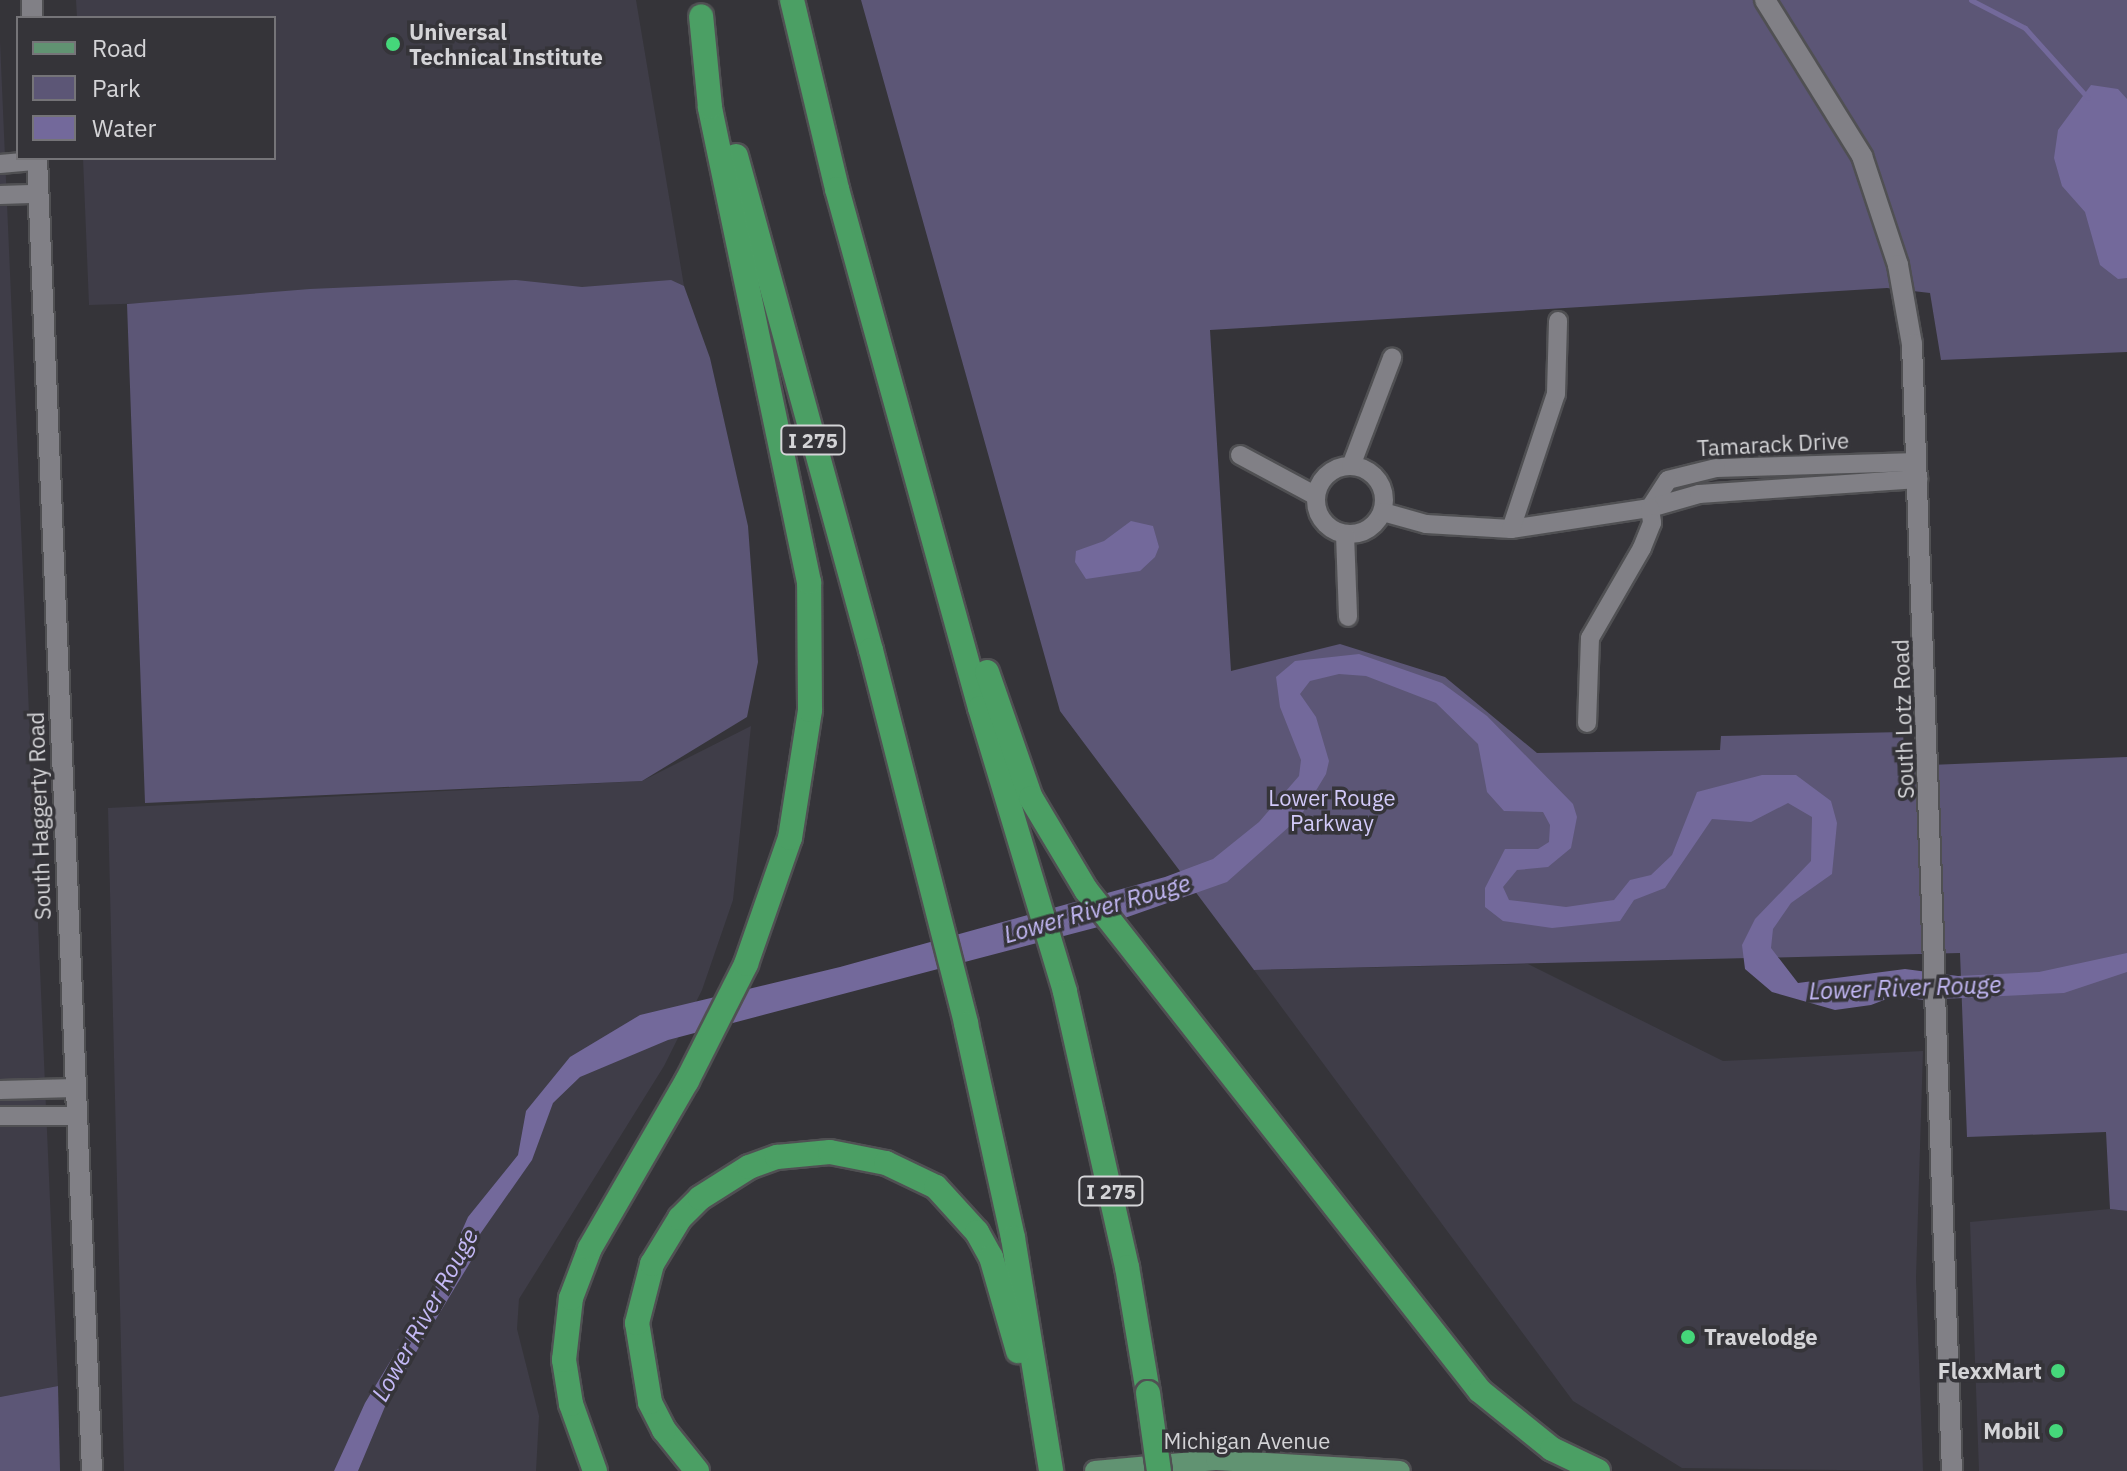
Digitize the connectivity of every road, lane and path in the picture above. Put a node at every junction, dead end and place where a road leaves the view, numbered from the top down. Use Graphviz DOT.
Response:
graph roads {
  1 [pos="792,0"];
  2 [pos="1765,0"];
  3 [pos="699,8"];
  4 [pos="37,160"];
  5 [pos="0,164"];
  6 [pos="38,194"];
  7 [pos="0,195"];
  8 [pos="872,301"];
  9 [pos="1558,321"];
  10 [pos="1392,358"];
  11 [pos="1240,455"];
  12 [pos="1351,466"];
  13 [pos="1917,470"];
  14 [pos="1316,496"];
  15 [pos="1650,508"];
  16 [pos="1383,512"];
  17 [pos="1511,529"];
  18 [pos="1345,534"];
  19 [pos="1348,617"];
  20 [pos="1587,723"];
  21 [pos="75,1088"];
  22 [pos="0,1090"];
  23 [pos="0,1116"];
  24 [pos="76,1116"];
  25 [pos="1042,1406"];
  26 [pos="92,1471"];
  27 [pos="595,1471"];
  28 [pos="697,1471"];
  29 [pos="1051,1471"];
  30 [pos="1095,1471"];
  31 [pos="1159,1471"];
  32 [pos="1400,1471"];
  33 [pos="1598,1471"];
  34 [pos="1952,1471"];
  1 -- 8 [label="highway, I 275"];
  2 -- 13 [label="street, South Lotz Road"];
  3 -- 25 [label="highway, I 275"];
  3 -- 27 [label="highway"];
  4 -- 5 [label="street"];
  4 -- 6 [label="street, South Haggerty Road"];
  6 -- 7 [label="street"];
  6 -- 21 [label="street, South Haggerty Road"];
  8 -- 31 [label="highway, I 275, bridge"];
  8 -- 33 [label="highway"];
  9 -- 17 [label="street"];
  10 -- 12 [label="street"];
  11 -- 14 [label="street"];
  12 -- 14 [label="street"];
  12 -- 16 [label="street"];
  13 -- 15 [label="street, Tamarack Drive"];
  13 -- 15 [label="street, Tamarack Drive"];
  13 -- 34 [label="street, South Lotz Road"];
  14 -- 18 [label="street"];
  15 -- 17 [label="street, Tamarack Drive"];
  15 -- 20 [label="street"];
  16 -- 17 [label="street, Tamarack Drive"];
  16 -- 18 [label="street"];
  18 -- 19 [label="street"];
  21 -- 22 [label="street"];
  21 -- 24 [label="street, South Haggerty Road"];
  23 -- 24 [label="street"];
  24 -- 26 [label="street, South Haggerty Road"];
  25 -- 28 [label="highway"];
  25 -- 29 [label="highway, I 275"];
  30 -- 32 [label="main road, Michigan Avenue"];
}
